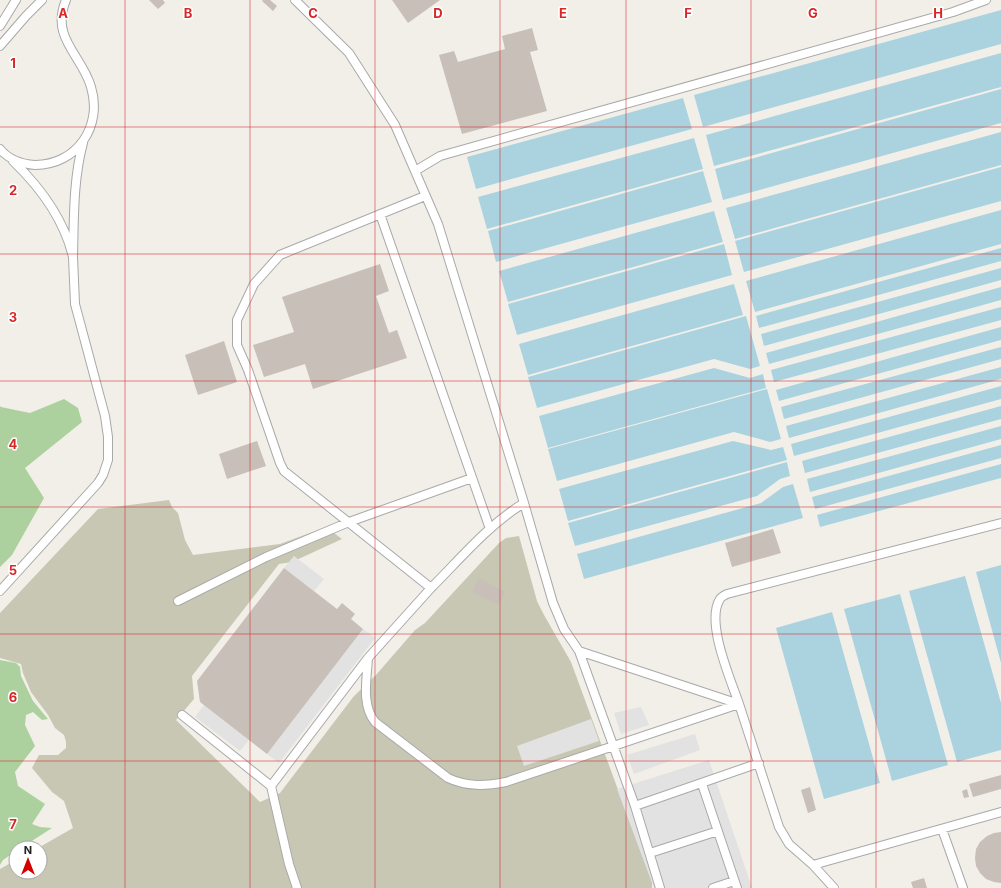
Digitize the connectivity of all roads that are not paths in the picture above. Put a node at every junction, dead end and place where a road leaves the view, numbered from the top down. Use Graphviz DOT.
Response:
graph roads {
  1 [pos="16,0"];
  2 [pos="42,0"];
  3 [pos="66,0"];
  4 [pos="295,0"];
  5 [pos="986,0"];
  6 [pos="0,26"];
  7 [pos="0,46"];
  8 [pos="84,139"];
  9 [pos="0,148"];
  10 [pos="10,158"];
  11 [pos="415,171"];
  12 [pos="425,196"];
  13 [pos="380,214"];
  14 [pos="73,257"];
  15 [pos="472,478"];
  16 [pos="524,503"];
  17 [pos="349,522"];
  18 [pos="1001,523"];
  19 [pos="490,529"];
  20 [pos="431,588"];
  21 [pos="0,591"];
  22 [pos="178,601"];
  23 [pos="579,651"];
  24 [pos="368,658"];
  25 [pos="739,704"];
  26 [pos="182,715"];
  27 [pos="614,747"];
  28 [pos="759,762"];
  29 [pos="702,784"];
  30 [pos="271,786"];
  31 [pos="635,806"];
  32 [pos="1001,812"];
  33 [pos="942,829"];
  34 [pos="718,831"];
  35 [pos="650,853"];
  36 [pos="813,865"];
  37 [pos="736,884"];
  38 [pos="297,888"];
  39 [pos="660,888"];
  40 [pos="713,888"];
  41 [pos="834,888"];
  42 [pos="963,888"];
  1 -- 6 [label="lane"];
  2 -- 7 [label="lane"];
  3 -- 8 [label="lane"];
  4 -- 11 [label="lane"];
  5 -- 11 [label="lane"];
  8 -- 10 [label="lane"];
  8 -- 14 [label="lane"];
  9 -- 10 [label="lane"];
  10 -- 14 [label="lane"];
  11 -- 12 [label="lane"];
  12 -- 13 [label="lane"];
  12 -- 16 [label="lane"];
  13 -- 15 [label="lane"];
  13 -- 17 [label="lane"];
  14 -- 21 [label="lane"];
  15 -- 17 [label="lane"];
  15 -- 19 [label="lane"];
  16 -- 19 [label="lane"];
  16 -- 23 [label="lane"];
  17 -- 20 [label="lane"];
  17 -- 22 [label="lane"];
  18 -- 25 [label="lane"];
  19 -- 20 [label="lane"];
  20 -- 24 [label="lane"];
  23 -- 25 [label="lane"];
  23 -- 27 [label="lane"];
  24 -- 27 [label="lane"];
  24 -- 30 [label="lane"];
  25 -- 27 [label="lane"];
  25 -- 28 [label="lane"];
  26 -- 30 [label="lane"];
  27 -- 31 [label="lane"];
  28 -- 29 [label="lane"];
  28 -- 36 [label="lane"];
  29 -- 31 [label="lane"];
  29 -- 34 [label="lane"];
  30 -- 38 [label="lane"];
  31 -- 35 [label="lane"];
  32 -- 33 [label="lane"];
  33 -- 36 [label="lane"];
  33 -- 42 [label="lane"];
  34 -- 35 [label="lane"];
  34 -- 37 [label="lane"];
  35 -- 39 [label="lane"];
  36 -- 41 [label="lane"];
  37 -- 40 [label="lane"];
}
